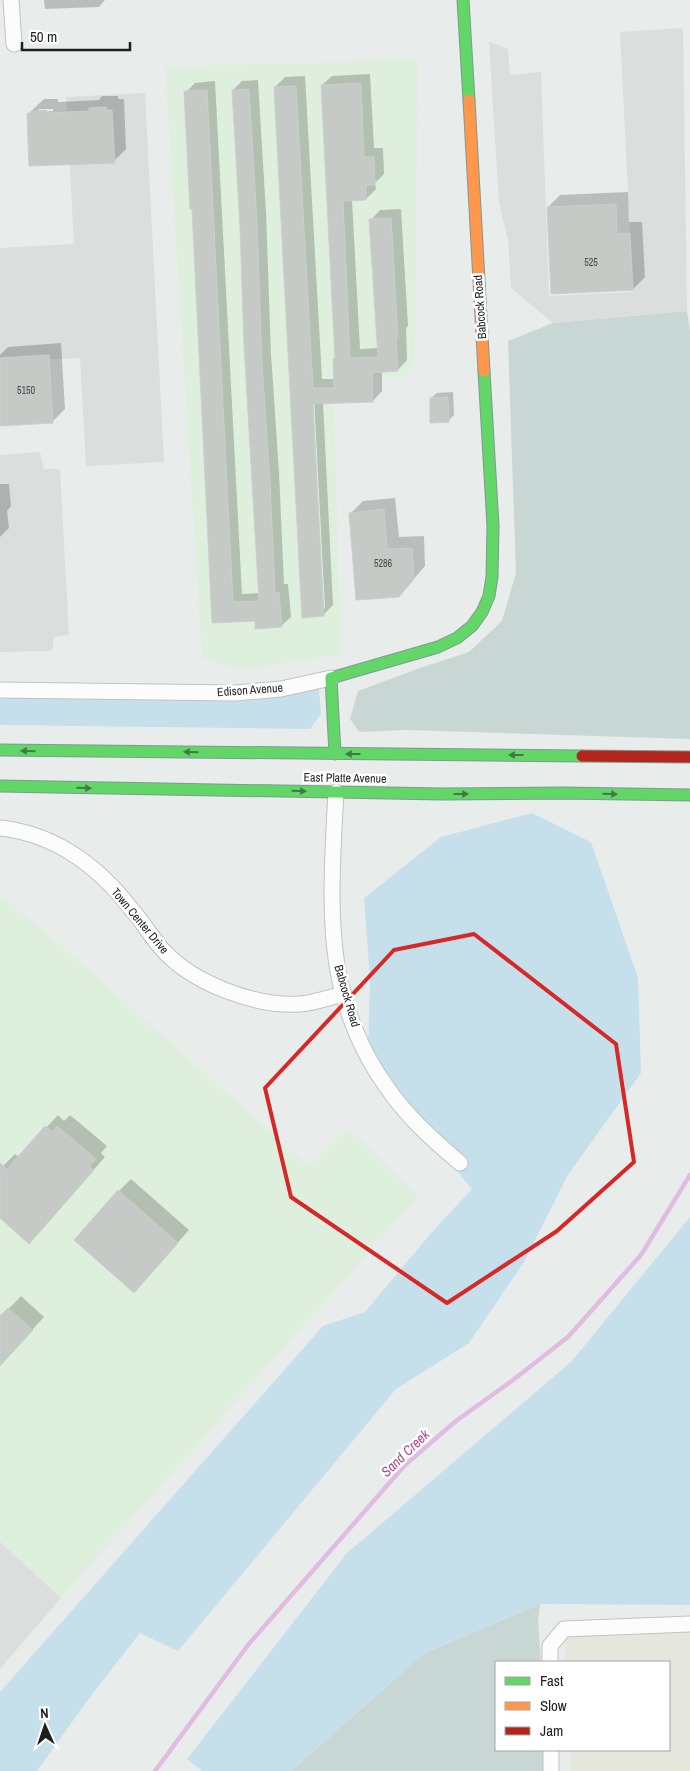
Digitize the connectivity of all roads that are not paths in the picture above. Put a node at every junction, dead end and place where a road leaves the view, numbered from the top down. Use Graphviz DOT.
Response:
graph roads {
  1 [pos="11,0"];
  2 [pos="463,0"];
  3 [pos="14,44"];
  4 [pos="482,612"];
  5 [pos="331,678"];
  6 [pos="0,690"];
  7 [pos="0,750"];
  8 [pos="335,754"];
  9 [pos="690,756"];
  10 [pos="322,765"];
  11 [pos="284,780"];
  12 [pos="0,786"];
  13 [pos="223,790"];
  14 [pos="336,792"];
  15 [pos="690,795"];
  16 [pos="0,828"];
  17 [pos="344,994"];
  18 [pos="460,1163"];
  19 [pos="690,1624"];
  20 [pos="550,1661"];
  21 [pos="551,1751"];
  22 [pos="551,1771"];
  1 -- 3 [label="street"];
  2 -- 4 [label="main road, Babcock Road"];
  4 -- 5 [label="main road, Edison Avenue"];
  5 -- 6 [label="street, Edison Avenue"];
  5 -- 8 [label="main road"];
  8 -- 7 [label="main road, East Platte Avenue, one-way"];
  9 -- 8 [label="main road, East Platte Avenue, one-way"];
  8 -- 10 [label="main road"];
  11 -- 13 [label="main road"];
  12 -- 13 [label="main road, East Platte Avenue, one-way"];
  13 -- 14 [label="main road, East Platte Avenue, one-way"];
  14 -- 15 [label="main road, East Platte Avenue, one-way"];
  14 -- 17 [label="street, Babcock Road"];
  16 -- 17 [label="street, Town Center Drive"];
  17 -- 18 [label="street, Babcock Road"];
  19 -- 20 [label="street"];
  21 -- 22 [label="street"];
}
